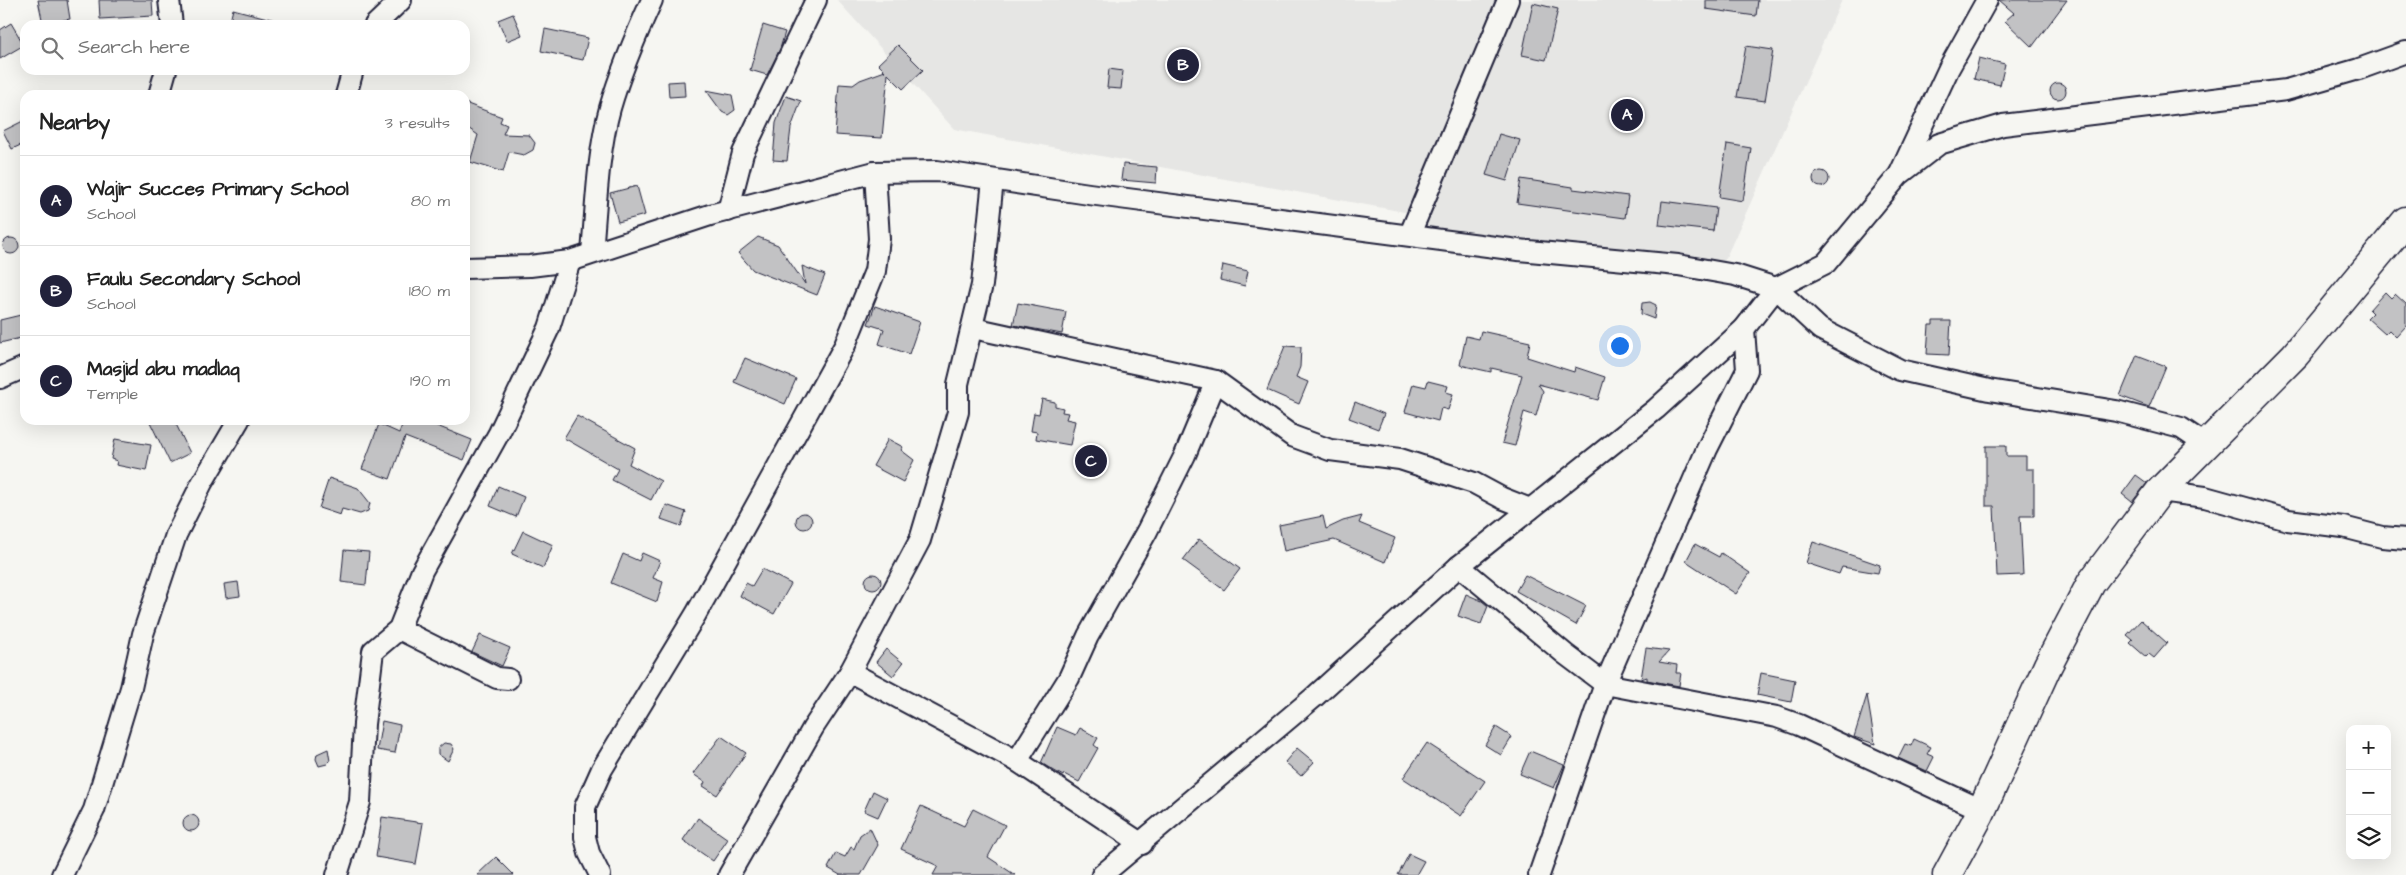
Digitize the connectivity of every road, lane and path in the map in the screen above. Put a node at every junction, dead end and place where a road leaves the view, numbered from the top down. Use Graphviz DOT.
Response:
graph roads {
  1 [pos="169,0"];
  2 [pos="401,0"];
  3 [pos="652,0"];
  4 [pos="816,0"];
  5 [pos="1508,0"];
  6 [pos="1986,0"];
  7 [pos="171,20"];
  8 [pos="380,20"];
  9 [pos="2406,52"];
  10 [pos="164,75"];
  11 [pos="352,75"];
  12 [pos="160,90"];
  13 [pos="347,90"];
  14 [pos="875,172"];
  15 [pos="1899,175"];
  16 [pos="993,180"];
  17 [pos="728,212"];
  18 [pos="2406,221"];
  19 [pos="1410,234"];
  20 [pos="592,253"];
  21 [pos="570,261"];
  22 [pos="470,268"];
  23 [pos="1776,288"];
  24 [pos="973,328"];
  25 [pos="1744,329"];
  26 [pos="20,369"];
  27 [pos="0,378"];
  28 [pos="1216,381"];
  29 [pos="236,425"];
  30 [pos="2206,445"];
  31 [pos="2160,491"];
  32 [pos="1530,509"];
  33 [pos="2406,539"];
  34 [pos="1459,566"];
  35 [pos="399,629"];
  36 [pos="850,672"];
  37 [pos="508,679"];
  38 [pos="1606,684"];
  39 [pos="1017,761"];
  40 [pos="1982,810"];
  41 [pos="1142,844"];
  42 [pos="62,875"];
  43 [pos="336,875"];
  44 [pos="600,875"];
  45 [pos="729,875"];
  46 [pos="1102,875"];
  47 [pos="1539,875"];
  48 [pos="1947,875"];
  1 -- 7 [label="street"];
  2 -- 8 [label="street"];
  3 -- 20 [label="street"];
  4 -- 17 [label="street"];
  5 -- 19 [label="street"];
  6 -- 15 [label="street"];
  9 -- 15 [label="street"];
  10 -- 12 [label="street"];
  11 -- 13 [label="street"];
  14 -- 16 [label="street"];
  14 -- 17 [label="street"];
  14 -- 44 [label="street"];
  15 -- 23 [label="street"];
  16 -- 19 [label="street"];
  16 -- 24 [label="street"];
  17 -- 20 [label="street"];
  18 -- 30 [label="street"];
  19 -- 23 [label="street"];
  20 -- 21 [label="street"];
  21 -- 22 [label="street"];
  21 -- 35 [label="street"];
  23 -- 25 [label="street"];
  23 -- 30 [label="street"];
  24 -- 28 [label="street"];
  24 -- 36 [label="street"];
  25 -- 32 [label="street"];
  25 -- 38 [label="street"];
  26 -- 27 [label="street"];
  28 -- 32 [label="street"];
  28 -- 39 [label="street"];
  29 -- 42 [label="street"];
  30 -- 31 [label="street"];
  31 -- 33 [label="street"];
  31 -- 40 [label="street"];
  32 -- 34 [label="street"];
  34 -- 38 [label="street"];
  34 -- 41 [label="street"];
  35 -- 37 [label="street"];
  35 -- 43 [label="street"];
  36 -- 39 [label="street"];
  36 -- 45 [label="street"];
  38 -- 40 [label="street"];
  38 -- 47 [label="street"];
  39 -- 41 [label="street"];
  40 -- 48 [label="street"];
  41 -- 46 [label="street"];
}
